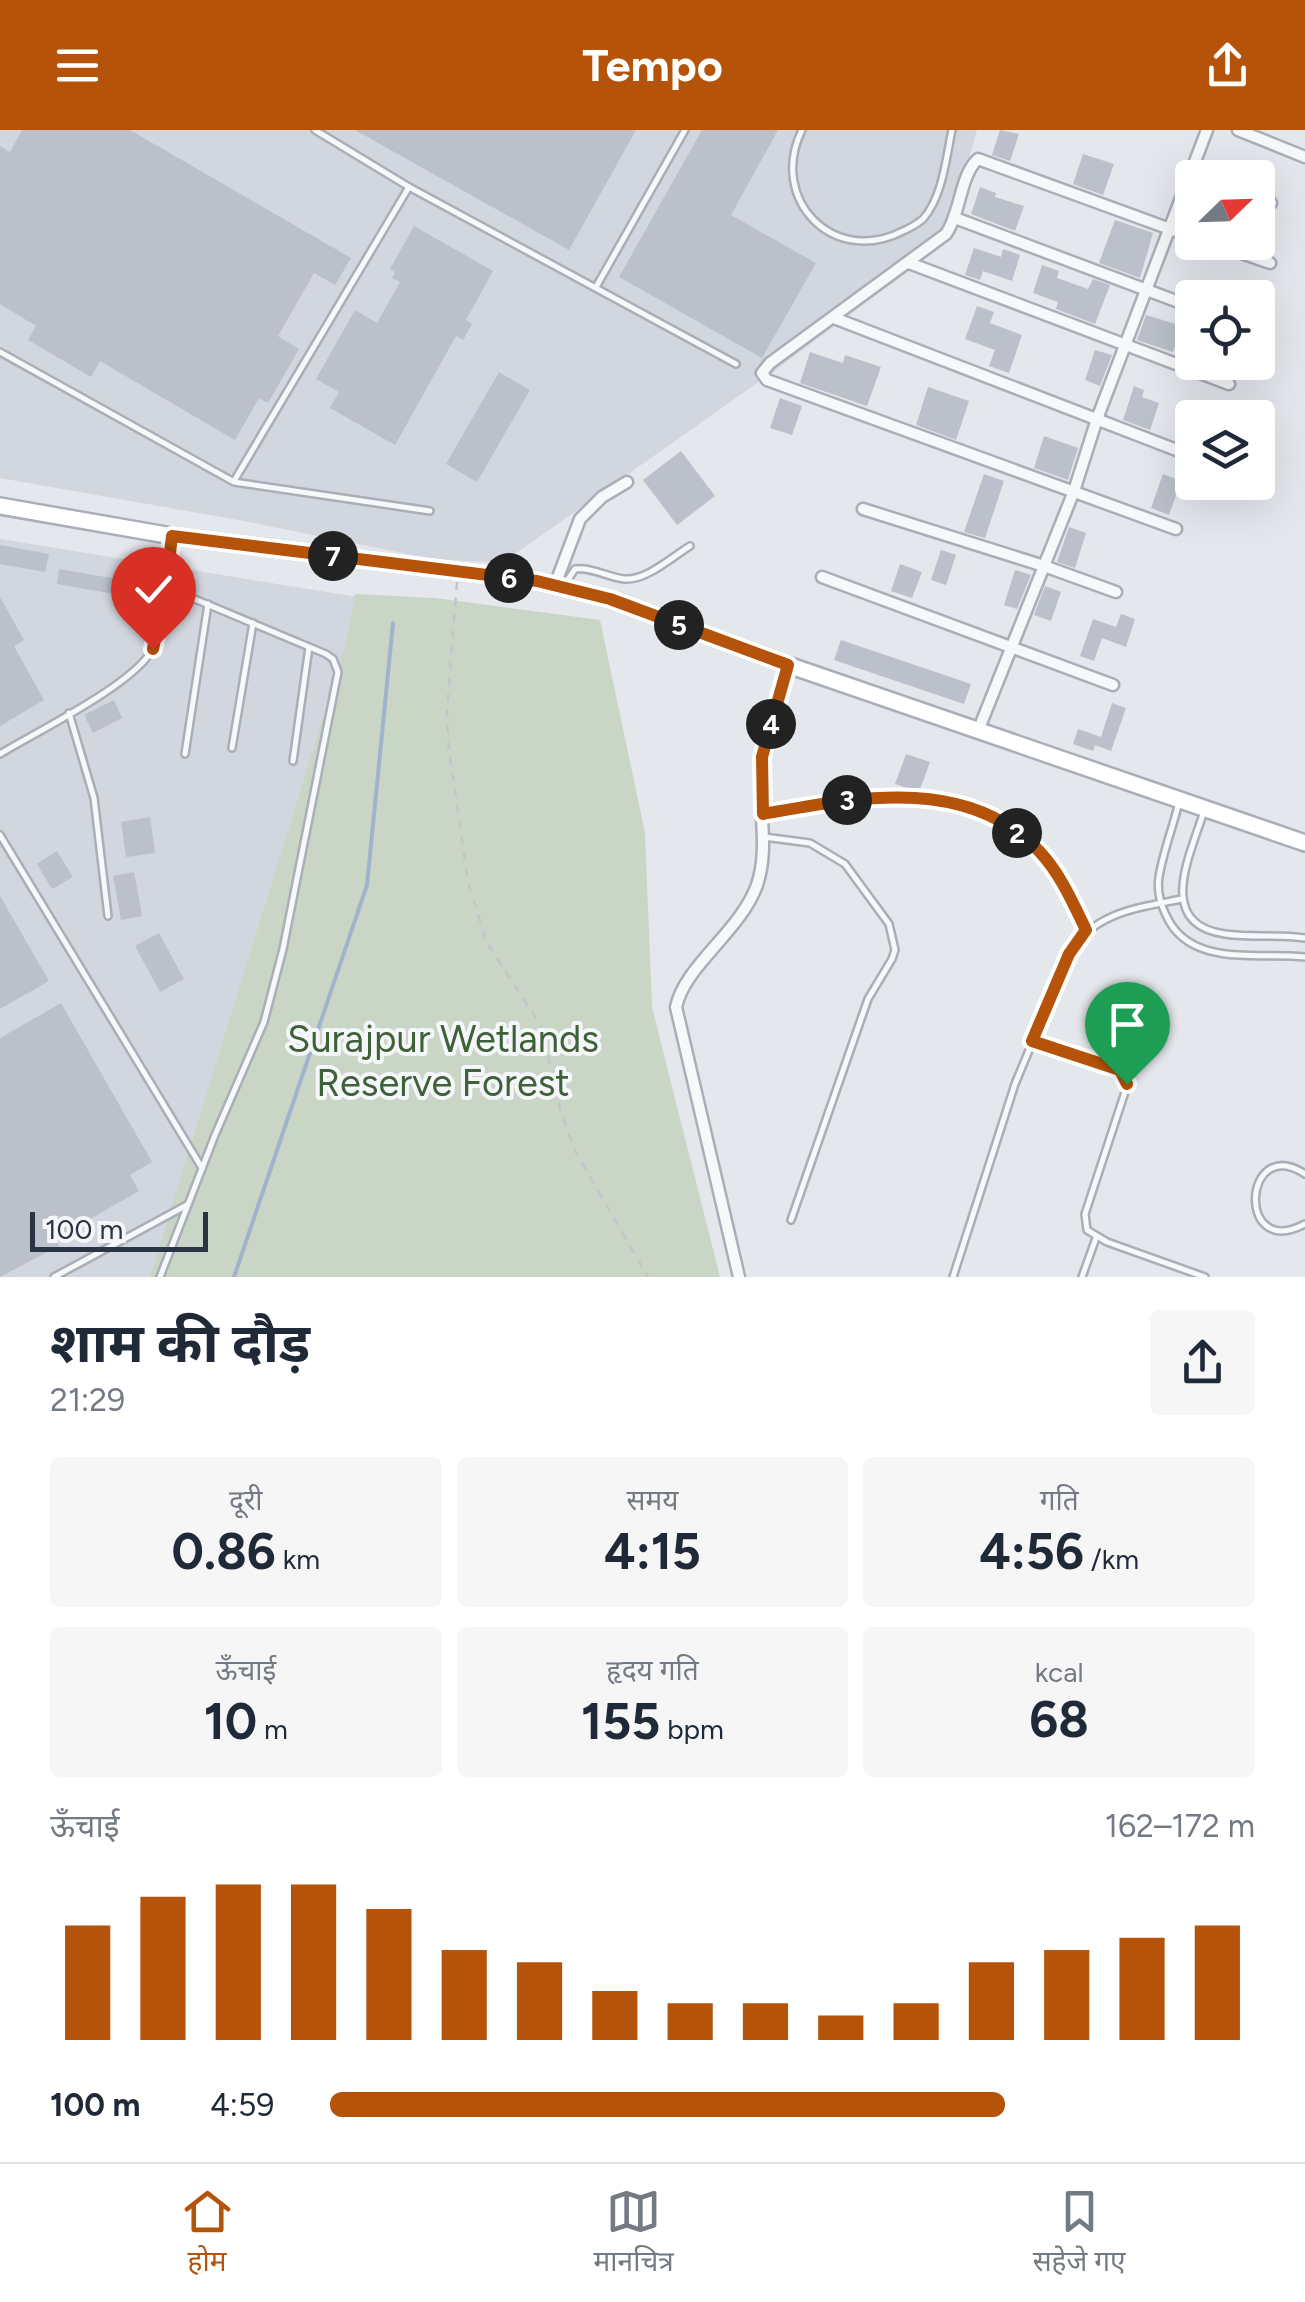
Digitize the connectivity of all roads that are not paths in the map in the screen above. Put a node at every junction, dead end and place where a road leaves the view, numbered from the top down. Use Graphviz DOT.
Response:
graph roads {
  1 [pos="315,130"];
  2 [pos="685,130"];
  3 [pos="802,130"];
  4 [pos="952,130"];
  5 [pos="1207,130"];
  6 [pos="1238,130"];
  7 [pos="1305,158"];
  8 [pos="1196,160"];
  9 [pos="409,186"];
  10 [pos="955,218"];
  11 [pos="1175,218"];
  12 [pos="1171,229"];
  13 [pos="1175,230"];
  14 [pos="1261,260"];
  15 [pos="908,263"];
  16 [pos="1270,263"];
  17 [pos="596,287"];
  18 [pos="1148,289"];
  19 [pos="1175,300"];
  20 [pos="834,318"];
  21 [pos="1124,347"];
  22 [pos="0,352"];
  23 [pos="736,364"];
  24 [pos="1229,384"];
  25 [pos="1097,419"];
  26 [pos="1175,449"];
  27 [pos="234,482"];
  28 [pos="626,482"];
  29 [pos="1074,492"];
  30 [pos="0,506"];
  31 [pos="863,509"];
  32 [pos="430,511"];
  33 [pos="1176,529"];
  34 [pos="172,536"];
  35 [pos="690,546"];
  36 [pos="1044,566"];
  37 [pos="822,577"];
  38 [pos="559,586"];
  39 [pos="166,587"];
  40 [pos="1116,592"];
  41 [pos="208,604"];
  42 [pos="253,623"];
  43 [pos="1010,646"];
  44 [pos="310,647"];
  45 [pos="788,665"];
  46 [pos="1113,686"];
  47 [pos="69,713"];
  48 [pos="978,730"];
  49 [pos="232,748"];
  50 [pos="0,754"];
  51 [pos="185,754"];
  52 [pos="293,761"];
  53 [pos="1179,801"];
  54 [pos="1204,808"];
  55 [pos="763,814"];
  56 [pos="0,835"];
  57 [pos="764,836"];
  58 [pos="1305,843"];
  59 [pos="1182,899"];
  60 [pos="1160,903"];
  61 [pos="108,916"];
  62 [pos="1086,930"];
  63 [pos="1305,938"];
  64 [pos="1305,957"];
  65 [pos="1032,1041"];
  66 [pos="202,1168"];
  67 [pos="1305,1174"];
  68 [pos="188,1205"];
  69 [pos="791,1220"];
  70 [pos="1305,1224"];
  71 [pos="1096,1238"];
  72 [pos="54,1277"];
  73 [pos="160,1277"];
  74 [pos="738,1277"];
  75 [pos="954,1277"];
  76 [pos="1082,1277"];
  77 [pos="1205,1277"];
  1 -- 9 [label="lane"];
  2 -- 17 [label="lane"];
  3 -- 4 [label="lane"];
  5 -- 8 [label="street"];
  6 -- 7 [label="street"];
  9 -- 17 [label="lane"];
  9 -- 27 [label="lane"];
  10 -- 12 [label="street"];
  10 -- 15 [label="street"];
  10 -- 18 [label="street"];
  11 -- 12 [label="street"];
  12 -- 13 [label="street"];
  12 -- 18 [label="street"];
  14 -- 16 [label="street"];
  15 -- 20 [label="street"];
  15 -- 21 [label="street"];
  17 -- 23 [label="lane"];
  18 -- 19 [label="street"];
  18 -- 21 [label="street"];
  20 -- 25 [label="street"];
  20 -- 29 [label="street"];
  21 -- 24 [label="street"];
  21 -- 25 [label="street"];
  22 -- 27 [label="lane"];
  25 -- 26 [label="street"];
  25 -- 29 [label="street"];
  27 -- 32 [label="lane"];
  28 -- 38 [label="street"];
  29 -- 33 [label="street"];
  29 -- 36 [label="street"];
  30 -- 34 [label="main road"];
  31 -- 36 [label="street"];
  34 -- 38 [label="main road"];
  34 -- 39 [label="lane"];
  35 -- 38 [label="lane"];
  36 -- 40 [label="street"];
  36 -- 43 [label="street"];
  37 -- 43 [label="street"];
  38 -- 45 [label="main road"];
  39 -- 41 [label="lane"];
  39 -- 47 [label="lane"];
  41 -- 42 [label="lane"];
  41 -- 51 [label="lane"];
  42 -- 44 [label="lane"];
  42 -- 49 [label="lane"];
  43 -- 46 [label="street"];
  43 -- 48 [label="street"];
  44 -- 52 [label="lane"];
  44 -- 66 [label="lane"];
  45 -- 48 [label="main road"];
  45 -- 55 [label="street"];
  47 -- 50 [label="lane"];
  47 -- 61 [label="lane"];
  48 -- 53 [label="main road"];
  53 -- 54 [label="main road"];
  53 -- 60 [label="lane"];
  54 -- 58 [label="main road"];
  54 -- 59 [label="lane"];
  55 -- 57 [label="street"];
  55 -- 62 [label="lane"];
  56 -- 66 [label="lane"];
  57 -- 69 [label="lane"];
  57 -- 74 [label="street"];
  59 -- 60 [label="lane"];
  59 -- 63 [label="lane"];
  60 -- 62 [label="lane"];
  60 -- 64 [label="lane"];
  62 -- 65 [label="lane"];
  65 -- 71 [label="lane"];
  65 -- 75 [label="lane"];
  66 -- 68 [label="lane"];
  67 -- 70 [label="lane"];
  68 -- 72 [label="lane"];
  68 -- 73 [label="lane"];
  71 -- 76 [label="lane"];
  71 -- 77 [label="lane"];
}
